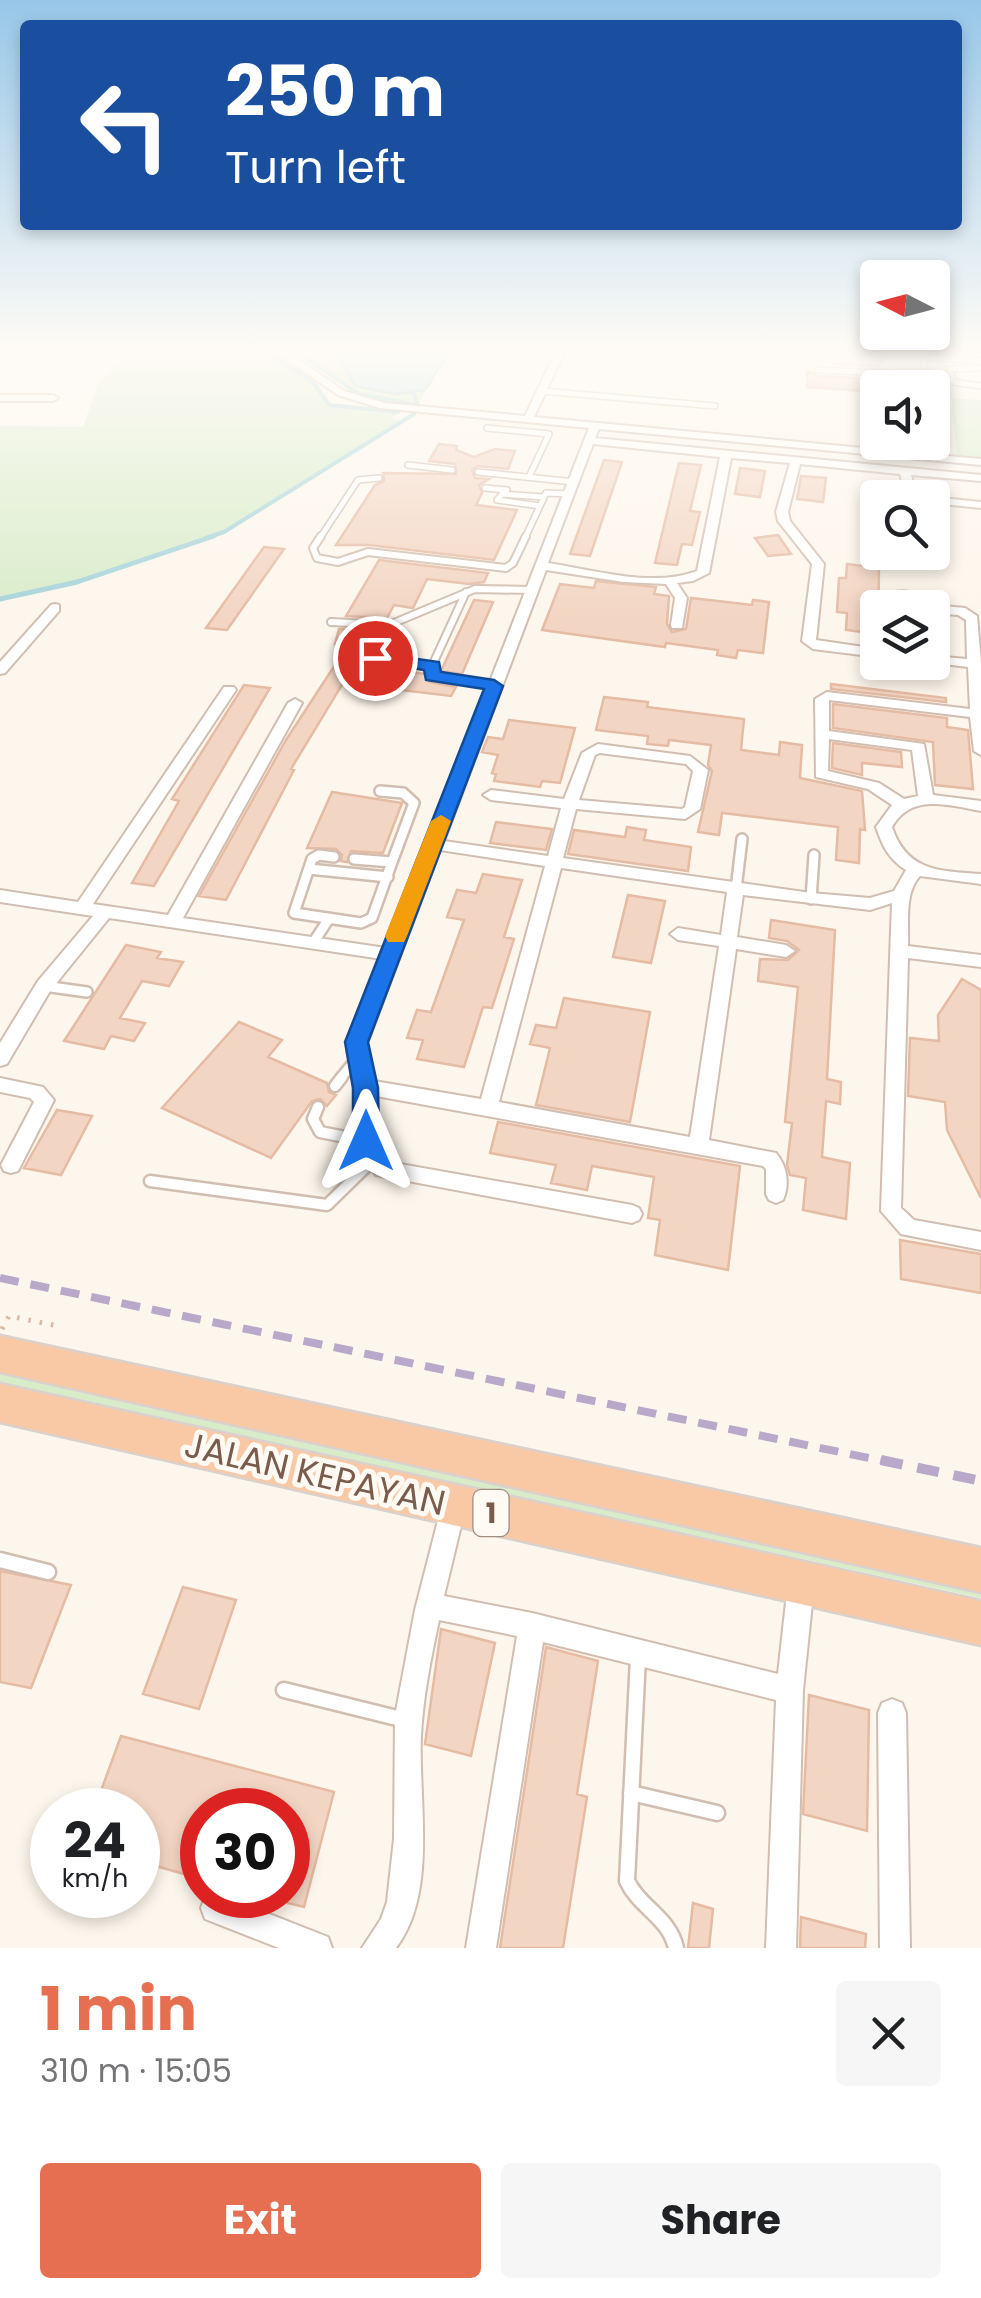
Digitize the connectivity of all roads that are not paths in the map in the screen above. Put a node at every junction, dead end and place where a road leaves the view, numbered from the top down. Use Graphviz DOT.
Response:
graph roads {
  1 [pos="546,440"];
  2 [pos="743,440"];
  3 [pos="590,441"];
  4 [pos="645,446"];
  5 [pos="860,451"];
  6 [pos="726,454"];
  7 [pos="633,458"];
  8 [pos="950,459"];
  9 [pos="796,460"];
  10 [pos="981,462"];
  11 [pos="408,465"];
  12 [pos="452,470"];
  13 [pos="905,471"];
  14 [pos="478,472"];
  15 [pos="528,477"];
  16 [pos="379,478"];
  17 [pos="981,478"];
  18 [pos="907,480"];
  19 [pos="485,488"];
  20 [pos="571,488"];
  21 [pos="545,495"];
  22 [pos="950,502"];
  23 [pos="981,505"];
  24 [pos="540,506"];
  25 [pos="541,566"];
  26 [pos="669,580"];
  27 [pos="532,590"];
  28 [pos="466,592"];
  29 [pos="54,608"];
  30 [pos="950,610"];
  31 [pos="331,622"];
  32 [pos="390,625"];
  33 [pos="676,625"];
  34 [pos="860,651"];
  35 [pos="950,662"];
  36 [pos="975,664"];
  37 [pos="432,666"];
  38 [pos="0,670"];
  39 [pos="494,686"];
  40 [pos="229,690"];
  41 [pos="295,703"];
  42 [pos="979,715"];
  43 [pos="821,734"];
  44 [pos="981,750"];
  45 [pos="380,791"];
  46 [pos="490,795"];
  47 [pos="926,799"];
  48 [pos="570,804"];
  49 [pos="900,804"];
  50 [pos="981,806"];
  51 [pos="742,839"];
  52 [pos="432,844"];
  53 [pos="814,855"];
  54 [pos="334,856"];
  55 [pos="354,858"];
  56 [pos="392,862"];
  57 [pos="556,863"];
  58 [pos="308,869"];
  59 [pos="918,869"];
  60 [pos="388,876"];
  61 [pos="981,879"];
  62 [pos="736,889"];
  63 [pos="0,896"];
  64 [pos="901,896"];
  65 [pos="811,899"];
  66 [pos="82,907"];
  67 [pos="106,911"];
  68 [pos="328,920"];
  69 [pos="173,922"];
  70 [pos="678,934"];
  71 [pos="727,942"];
  72 [pos="313,943"];
  73 [pos="786,951"];
  74 [pos="900,951"];
  75 [pos="390,954"];
  76 [pos="981,961"];
  77 [pos="44,986"];
  78 [pos="87,992"];
  79 [pos="357,1058"];
  80 [pos="0,1059"];
  81 [pos="0,1085"];
  82 [pos="335,1086"];
  83 [pos="366,1088"];
  84 [pos="318,1107"];
  85 [pos="488,1108"];
  86 [pos="698,1146"];
  87 [pos="370,1150"];
  88 [pos="11,1166"];
  89 [pos="150,1181"];
  90 [pos="776,1194"];
  91 [pos="632,1214"];
  92 [pos="981,1241"];
  93 [pos="5,1335"];
  94 [pos="0,1403"];
  95 [pos="454,1505"];
  96 [pos="0,1560"];
  97 [pos="981,1570"];
  98 [pos="48,1572"];
  99 [pos="801,1580"];
  100 [pos="431,1606"];
  101 [pos="981,1623"];
  102 [pos="532,1626"];
  103 [pos="638,1654"];
  104 [pos="284,1690"];
  105 [pos="790,1690"];
  106 [pos="892,1713"];
  107 [pos="408,1720"];
  108 [pos="631,1793"];
  109 [pos="717,1813"];
  110 [pos="241,1918"];
  111 [pos="317,1948"];
  112 [pos="377,1948"];
  113 [pos="481,1948"];
  114 [pos="676,1948"];
  115 [pos="782,1948"];
  116 [pos="894,1948"];
  1 -- 15 [label="lane"];
  2 -- 5 [label="street"];
  3 -- 4 [label="street"];
  3 -- 20 [label="street"];
  4 -- 6 [label="street"];
  4 -- 7 [label="street"];
  6 -- 9 [label="street"];
  6 -- 26 [label="street"];
  8 -- 10 [label="street"];
  9 -- 13 [label="street"];
  9 -- 34 [label="street"];
  11 -- 12 [label="lane"];
  13 -- 17 [label="street"];
  13 -- 18 [label="street"];
  14 -- 15 [label="lane"];
  15 -- 20 [label="lane"];
  16 -- 24 [label="lane"];
  19 -- 21 [label="lane"];
  20 -- 21 [label="lane"];
  20 -- 25 [label="street"];
  21 -- 24 [label="lane"];
  21 -- 24 [label="lane"];
  22 -- 23 [label="street"];
  25 -- 26 [label="street"];
  25 -- 27 [label="street"];
  26 -- 33 [label="street"];
  27 -- 28 [label="lane"];
  27 -- 39 [label="street"];
  28 -- 32 [label="lane"];
  28 -- 37 [label="lane"];
  29 -- 38 [label="street"];
  30 -- 36 [label="street"];
  31 -- 32 [label="lane"];
  32 -- 37 [label="lane"];
  35 -- 36 [label="street"];
  36 -- 42 [label="street"];
  37 -- 39 [label="lane"];
  39 -- 52 [label="street"];
  40 -- 66 [label="street"];
  41 -- 69 [label="street"];
  42 -- 43 [label="street"];
  42 -- 44 [label="street"];
  43 -- 47 [label="street"];
  43 -- 49 [label="street"];
  45 -- 56 [label="lane"];
  46 -- 48 [label="street"];
  47 -- 49 [label="street"];
  47 -- 50 [label="street"];
  48 -- 48 [label="street"];
  48 -- 57 [label="street"];
  49 -- 59 [label="street"];
  51 -- 62 [label="lane"];
  52 -- 57 [label="street"];
  52 -- 75 [label="street"];
  53 -- 65 [label="lane"];
  54 -- 58 [label="lane"];
  55 -- 56 [label="lane"];
  56 -- 60 [label="lane"];
  57 -- 62 [label="street"];
  57 -- 85 [label="street"];
  58 -- 60 [label="lane"];
  58 -- 68 [label="lane"];
  59 -- 61 [label="street"];
  59 -- 64 [label="street"];
  60 -- 68 [label="lane"];
  62 -- 65 [label="street"];
  62 -- 71 [label="street"];
  63 -- 66 [label="street"];
  64 -- 65 [label="street"];
  64 -- 74 [label="street"];
  66 -- 67 [label="street"];
  67 -- 69 [label="street"];
  67 -- 77 [label="street"];
  68 -- 72 [label="lane"];
  69 -- 72 [label="street"];
  70 -- 71 [label="street"];
  71 -- 73 [label="street"];
  71 -- 86 [label="street"];
  72 -- 75 [label="street"];
  74 -- 76 [label="street"];
  74 -- 92 [label="street"];
  75 -- 79 [label="street"];
  77 -- 78 [label="lane"];
  77 -- 80 [label="street"];
  79 -- 82 [label="lane"];
  79 -- 83 [label="street"];
  81 -- 88 [label="street"];
  83 -- 85 [label="street"];
  83 -- 87 [label="street"];
  84 -- 87 [label="lane"];
  85 -- 86 [label="street"];
  86 -- 90 [label="street"];
  87 -- 89 [label="lane"];
  87 -- 91 [label="street"];
  93 -- 97 [label="highway, JALAN KEPAYAN / 1"];
  94 -- 95 [label="highway, JALAN KEPAYAN / 1"];
  95 -- 99 [label="highway, JALAN KEPAYAN / 1"];
  95 -- 100 [label="street"];
  96 -- 98 [label="lane"];
  99 -- 101 [label="highway, JALAN KEPAYAN / 1"];
  99 -- 105 [label="street"];
  100 -- 102 [label="street"];
  100 -- 107 [label="street"];
  102 -- 103 [label="street"];
  102 -- 113 [label="street"];
  103 -- 105 [label="street"];
  103 -- 108 [label="lane"];
  104 -- 107 [label="lane"];
  105 -- 115 [label="street"];
  106 -- 116 [label="street"];
  107 -- 112 [label="street"];
  108 -- 109 [label="lane"];
  108 -- 114 [label="lane"];
  110 -- 111 [label="street"];
}
